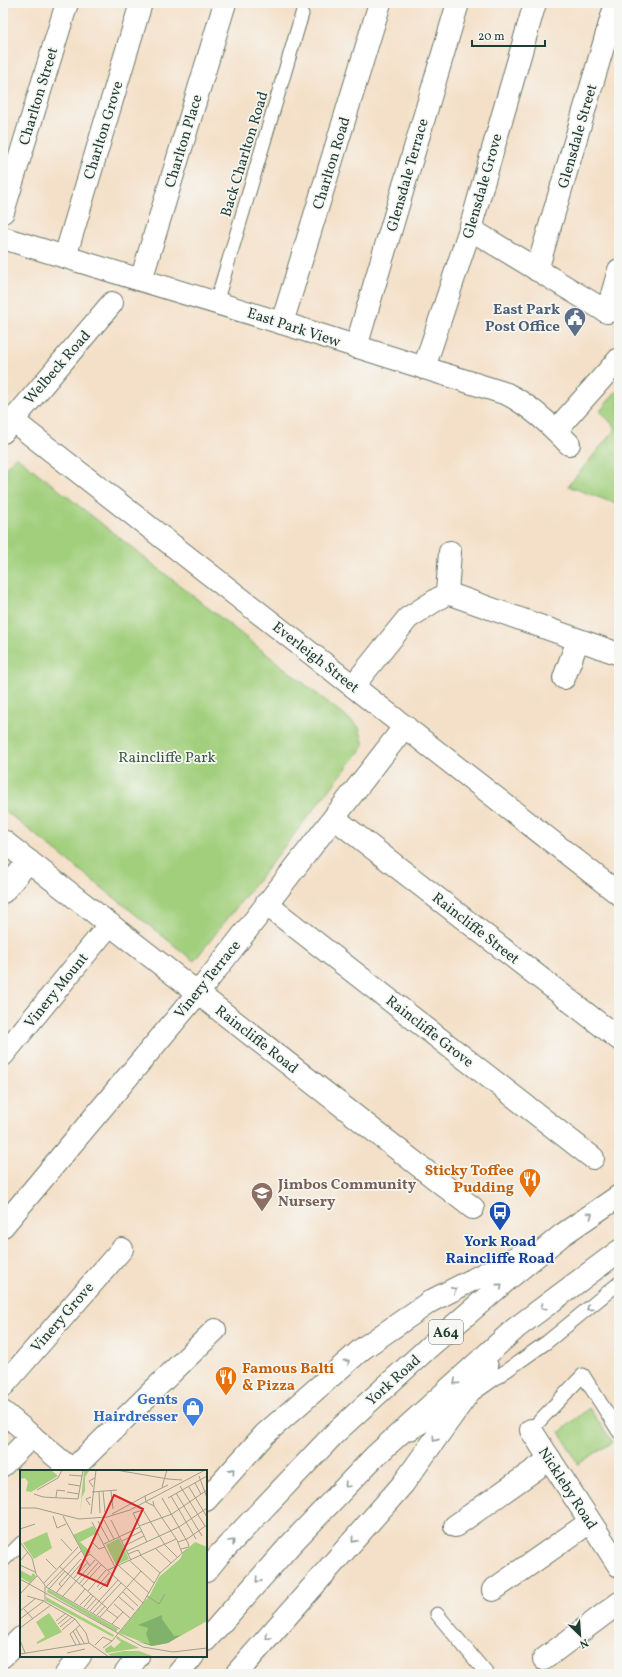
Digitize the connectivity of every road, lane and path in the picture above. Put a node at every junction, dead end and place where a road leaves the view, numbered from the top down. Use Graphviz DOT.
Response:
graph roads {
  1 [pos="67,3"];
  2 [pos="141,3"];
  3 [pos="225,3"];
  4 [pos="380,3"];
  5 [pos="458,3"];
  6 [pos="535,3"];
  7 [pos="616,3"];
  8 [pos="302,14"];
  9 [pos="3,212"];
  10 [pos="470,229"];
  11 [pos="3,238"];
  12 [pos="65,257"];
  13 [pos="537,270"];
  14 [pos="619,270"];
  15 [pos="141,280"];
  16 [pos="112,303"];
  17 [pos="216,303"];
  18 [pos="282,323"];
  19 [pos="356,347"];
  20 [pos="619,359"];
  21 [pos="424,368"];
  22 [pos="8,426"];
  23 [pos="450,552"];
  24 [pos="447,593"];
  25 [pos="578,640"];
  26 [pos="619,654"];
  27 [pos="564,678"];
  28 [pos="353,686"];
  29 [pos="405,726"];
  30 [pos="334,818"];
  31 [pos="3,840"];
  32 [pos="29,861"];
  33 [pos="3,892"];
  34 [pos="619,894"];
  35 [pos="266,904"];
  36 [pos="110,924"];
  37 [pos="198,993"];
  38 [pos="619,1039"];
  39 [pos="3,1055"];
  40 [pos="593,1158"];
  41 [pos="619,1196"];
  42 [pos="473,1208"];
  43 [pos="3,1226"];
  44 [pos="562,1235"];
  45 [pos="122,1249"];
  46 [pos="619,1251"];
  47 [pos="619,1283"];
  48 [pos="516,1328"];
  49 [pos="215,1330"];
  50 [pos="3,1386"];
  51 [pos="461,1403"];
  52 [pos="3,1412"];
  53 [pos="531,1430"];
  54 [pos="619,1432"];
  55 [pos="32,1436"];
  56 [pos="374,1457"];
  57 [pos="550,1459"];
  58 [pos="3,1465"];
  59 [pos="72,1470"];
  60 [pos="74,1470"];
  61 [pos="207,1499"];
  62 [pos="590,1522"];
  63 [pos="454,1526"];
  64 [pos="20,1544"];
  65 [pos="3,1561"];
  66 [pos="619,1566"];
  67 [pos="207,1570"];
  68 [pos="493,1590"];
  69 [pos="619,1603"];
  70 [pos="436,1614"];
  71 [pos="20,1639"];
  72 [pos="207,1639"];
  73 [pos="3,1656"];
  74 [pos="79,1657"];
  75 [pos="137,1657"];
  76 [pos="192,1657"];
  77 [pos="544,1659"];
  78 [pos="66,1674"];
  79 [pos="125,1674"];
  80 [pos="178,1674"];
  81 [pos="236,1674"];
  82 [pos="487,1674"];
  1 -- 9 [label="main road, Charlton Street"];
  2 -- 12 [label="main road, Charlton Grove"];
  3 -- 15 [label="main road, Charlton Place"];
  4 -- 18 [label="main road, Charlton Road"];
  5 -- 19 [label="main road, Glensdale Terrace"];
  6 -- 10 [label="main road, Glensdale Grove"];
  7 -- 13 [label="main road, Glensdale Street"];
  8 -- 17 [label="lane, Back Charlton Road"];
  10 -- 13 [label="main road"];
  10 -- 21 [label="main road, Glensdale Grove"];
  11 -- 12 [label="main road, East Park View"];
  12 -- 15 [label="main road, East Park View"];
  13 -- 14 [label="main road"];
  15 -- 17 [label="main road, East Park View"];
  16 -- 22 [label="main road, Welbeck Road"];
  17 -- 18 [label="main road, East Park View"];
  18 -- 19 [label="main road, East Park View"];
  19 -- 21 [label="main road, East Park View"];
  20 -- 21 [label="main road, East Park View"];
  22 -- 28 [label="main road, Everleigh Street"];
  23 -- 24 [label="main road"];
  24 -- 25 [label="main road"];
  24 -- 28 [label="main road"];
  25 -- 26 [label="main road"];
  25 -- 27 [label="main road"];
  28 -- 29 [label="main road, Everleigh Street"];
  29 -- 30 [label="main road, Vinery Terrace"];
  29 -- 34 [label="main road, Everleigh Street"];
  30 -- 35 [label="main road, Vinery Terrace"];
  30 -- 38 [label="main road, Raincliffe Street"];
  31 -- 32 [label="main road, Raincliffe Road"];
  32 -- 33 [label="main road"];
  32 -- 36 [label="main road, Raincliffe Road"];
  35 -- 37 [label="main road, Vinery Terrace"];
  35 -- 40 [label="main road, Raincliffe Grove"];
  36 -- 37 [label="main road, Raincliffe Road"];
  36 -- 39 [label="main road, Vinery Mount"];
  37 -- 42 [label="main road, Raincliffe Road"];
  37 -- 43 [label="main road, Vinery Terrace"];
  44 -- 41 [label="main road, York Road / A64, one-way"];
  61 -- 44 [label="main road, one-way"];
  67 -- 44 [label="main road, York Road / A64, one-way"];
  45 -- 50 [label="main road, Vinery Grove"];
  46 -- 48 [label="main road, one-way"];
  47 -- 51 [label="lane, one-way"];
  48 -- 51 [label="main road"];
  48 -- 56 [label="main road, one-way"];
  49 -- 60 [label="main road"];
  51 -- 56 [label="lane"];
  51 -- 81 [label="main road, one-way"];
  52 -- 55 [label="main road"];
  53 -- 54 [label="lane"];
  53 -- 57 [label="main road, Nickleby Road"];
  55 -- 58 [label="main road"];
  55 -- 59 [label="main road"];
  56 -- 72 [label="main road, one-way"];
  57 -- 62 [label="main road, Nickleby Road"];
  57 -- 63 [label="main road"];
  62 -- 66 [label="main road, Nickleby Road"];
  62 -- 68 [label="main road"];
  64 -- 65 [label="lane"];
  69 -- 77 [label="main road"];
  70 -- 82 [label="lane"];
  71 -- 73 [label="main road"];
  74 -- 78 [label="main road"];
  75 -- 79 [label="main road"];
  76 -- 80 [label="main road"];
}
